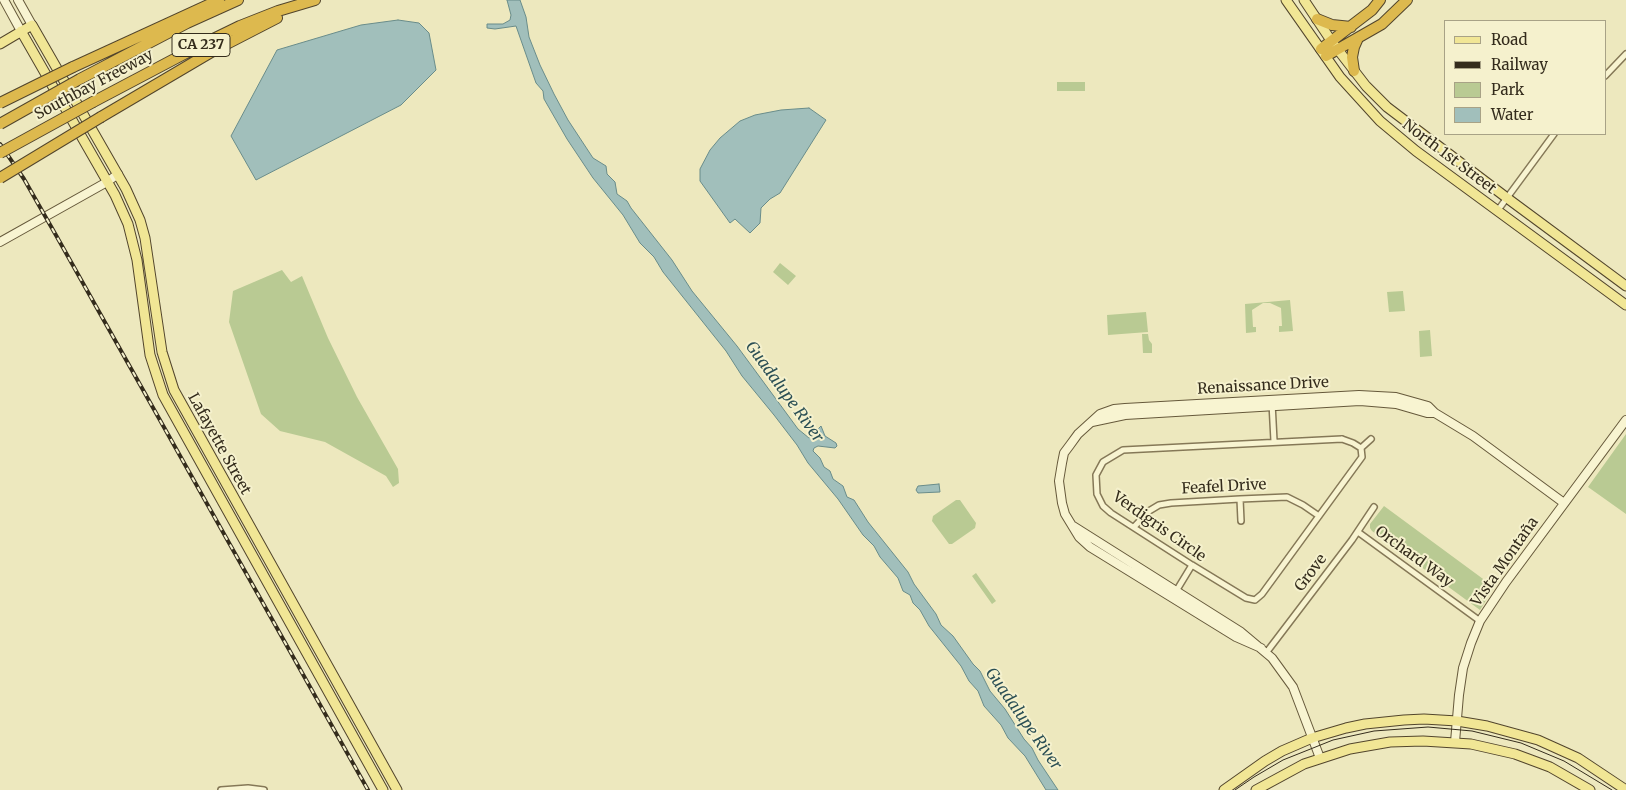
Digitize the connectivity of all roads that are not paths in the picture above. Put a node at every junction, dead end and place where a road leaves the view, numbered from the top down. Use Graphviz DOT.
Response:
graph roads {
  1 [pos="4,0"];
  2 [pos="18,0"];
  3 [pos="219,0"];
  4 [pos="238,0"];
  5 [pos="315,0"];
  6 [pos="1286,0"];
  7 [pos="1304,0"];
  8 [pos="1380,0"];
  9 [pos="1407,0"];
  10 [pos="1317,19"];
  11 [pos="32,25"];
  12 [pos="1351,27"];
  13 [pos="21,31"];
  14 [pos="1358,38"];
  15 [pos="0,44"];
  16 [pos="1335,45"];
  17 [pos="1324,53"];
  18 [pos="1626,54"];
  19 [pos="1354,71"];
  20 [pos="1606,75"];
  21 [pos="0,103"];
  22 [pos="0,124"];
  23 [pos="1553,135"];
  24 [pos="0,153"];
  25 [pos="118,174"];
  26 [pos="0,178"];
  27 [pos="107,182"];
  28 [pos="1507,198"];
  29 [pos="1498,210"];
  30 [pos="0,242"];
  31 [pos="1626,286"];
  32 [pos="1626,305"];
  33 [pos="1272,404"];
  34 [pos="1626,420"];
  35 [pos="1371,439"];
  36 [pos="1274,441"];
  37 [pos="1361,448"];
  38 [pos="1240,499"];
  39 [pos="1564,503"];
  40 [pos="1374,507"];
  41 [pos="1319,516"];
  42 [pos="1241,521"];
  43 [pos="1134,527"];
  44 [pos="1358,532"];
  45 [pos="1192,566"];
  46 [pos="1174,594"];
  47 [pos="1480,621"];
  48 [pos="1263,651"];
  49 [pos="1457,721"];
  50 [pos="1312,738"];
  51 [pos="1456,742"];
  52 [pos="1320,758"];
  53 [pos="221,790"];
  54 [pos="264,790"];
  55 [pos="383,790"];
  56 [pos="397,790"];
  57 [pos="1224,790"];
  58 [pos="1256,790"];
  59 [pos="1590,790"];
  60 [pos="1626,790"];
  1 -- 13 [label="street"];
  2 -- 11 [label="street"];
  3 -- 21 [label="highway, bridge"];
  4 -- 22 [label="highway, Southbay Freeway / CA 237, bridge"];
  5 -- 24 [label="highway, Southbay Freeway / CA 237, bridge"];
  5 -- 26 [label="highway, bridge"];
  6 -- 17 [label="main road, North 1st Street"];
  7 -- 10 [label="main road, North 1st Street"];
  8 -- 12 [label="highway"];
  9 -- 14 [label="highway"];
  10 -- 12 [label="highway"];
  10 -- 16 [label="main road, North 1st Street"];
  11 -- 13 [label="main road"];
  11 -- 25 [label="main road, Lafayette Street"];
  12 -- 16 [label="highway"];
  13 -- 15 [label="main road"];
  13 -- 27 [label="main road, Lafayette Street"];
  14 -- 16 [label="highway"];
  14 -- 19 [label="highway"];
  16 -- 17 [label="highway"];
  16 -- 19 [label="main road, North 1st Street"];
  17 -- 29 [label="main road, North 1st Street"];
  18 -- 20 [label="street"];
  19 -- 28 [label="main road, North 1st Street"];
  23 -- 28 [label="street"];
  25 -- 27 [label="street"];
  25 -- 56 [label="main road, Lafayette Street"];
  27 -- 30 [label="street"];
  27 -- 55 [label="main road, Lafayette Street"];
  28 -- 29 [label="street"];
  28 -- 31 [label="main road, North 1st Street"];
  29 -- 32 [label="main road, North 1st Street"];
  33 -- 36 [label="street"];
  33 -- 39 [label="street, Renaissance Drive"];
  33 -- 46 [label="street, Renaissance Drive"];
  34 -- 39 [label="street, Vista Montaña"];
  35 -- 37 [label="street, Verdigris Circle"];
  36 -- 37 [label="street, Verdigris Circle"];
  36 -- 43 [label="street, Verdigris Circle"];
  37 -- 41 [label="street, Verdigris Circle"];
  38 -- 41 [label="street, Feafel Drive"];
  38 -- 42 [label="street"];
  38 -- 43 [label="street, Feafel Drive"];
  39 -- 47 [label="street, Vista Montaña"];
  40 -- 44 [label="street, Grove"];
  41 -- 45 [label="street, Verdigris Circle"];
  43 -- 45 [label="street, Verdigris Circle"];
  44 -- 47 [label="street, Orchard Way"];
  44 -- 48 [label="street, Grove"];
  45 -- 46 [label="street"];
  46 -- 48 [label="street, Renaissance Drive"];
  47 -- 49 [label="street, Vista Montaña"];
  48 -- 50 [label="street, Renaissance Drive"];
  49 -- 50 [label="main road"];
  49 -- 51 [label="street, Vista Montaña"];
  49 -- 60 [label="main road"];
  50 -- 52 [label="street, Renaissance Drive"];
  50 -- 57 [label="main road"];
  51 -- 52 [label="main road"];
  51 -- 59 [label="main road"];
  52 -- 58 [label="main road"];
  53 -- 54 [label="street"];
}
